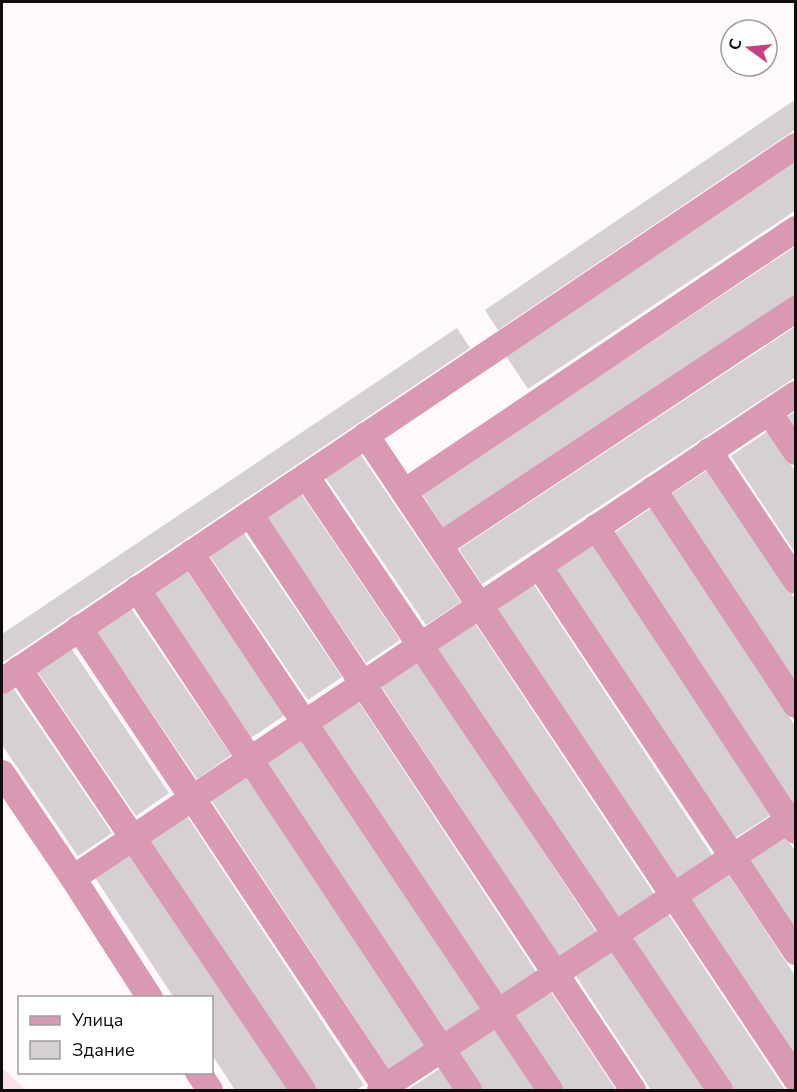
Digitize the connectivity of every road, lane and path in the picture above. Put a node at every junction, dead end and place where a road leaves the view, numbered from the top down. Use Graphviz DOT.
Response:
graph roads {
  1 [pos="795,146"];
  2 [pos="795,229"];
  3 [pos="795,309"];
  4 [pos="795,394"];
  5 [pos="769,412"];
  6 [pos="366,435"];
  7 [pos="709,451"];
  8 [pos="795,452"];
  9 [pos="306,476"];
  10 [pos="653,489"];
  11 [pos="404,492"];
  12 [pos="250,514"];
  13 [pos="597,527"];
  14 [pos="440,545"];
  15 [pos="191,553"];
  16 [pos="539,566"];
  17 [pos="795,581"];
  18 [pos="136,589"];
  19 [pos="480,605"];
  20 [pos="79,628"];
  21 [pos="421,645"];
  22 [pos="10,675"];
  23 [pos="363,684"];
  24 [pos="795,705"];
  25 [pos="305,722"];
  26 [pos="250,759"];
  27 [pos="2,773"];
  28 [pos="192,798"];
  29 [pos="793,822"];
  30 [pos="133,838"];
  31 [pos="732,857"];
  32 [pos="73,879"];
  33 [pos="674,896"];
  34 [pos="614,935"];
  35 [pos="795,952"];
  36 [pos="555,974"];
  37 [pos="149,996"];
  38 [pos="497,1012"];
  39 [pos="442,1049"];
  40 [pos="199,1074"];
  41 [pos="795,1079"];
  42 [pos="384,1089"];
  43 [pos="210,1090"];
  44 [pos="303,1090"];
  45 [pos="469,1090"];
  46 [pos="549,1090"];
  47 [pos="633,1090"];
  48 [pos="720,1090"];
  1 -- 6 [label="lane"];
  2 -- 11 [label="lane"];
  3 -- 14 [label="lane"];
  4 -- 5 [label="lane"];
  5 -- 7 [label="lane"];
  5 -- 8 [label="lane"];
  6 -- 9 [label="lane"];
  6 -- 11 [label="lane"];
  7 -- 10 [label="lane"];
  7 -- 17 [label="lane"];
  9 -- 12 [label="lane"];
  9 -- 21 [label="lane"];
  10 -- 13 [label="lane"];
  10 -- 24 [label="lane"];
  11 -- 14 [label="lane"];
  12 -- 15 [label="lane"];
  12 -- 23 [label="lane"];
  13 -- 16 [label="lane"];
  13 -- 29 [label="lane"];
  14 -- 19 [label="lane"];
  15 -- 18 [label="lane"];
  15 -- 25 [label="lane"];
  16 -- 19 [label="lane"];
  16 -- 31 [label="lane"];
  18 -- 20 [label="lane"];
  18 -- 26 [label="lane"];
  19 -- 21 [label="lane"];
  19 -- 33 [label="lane"];
  20 -- 22 [label="lane"];
  20 -- 28 [label="lane"];
  21 -- 23 [label="lane"];
  21 -- 34 [label="lane"];
  22 -- 30 [label="lane"];
  23 -- 25 [label="lane"];
  23 -- 36 [label="lane"];
  25 -- 26 [label="lane"];
  25 -- 38 [label="lane"];
  26 -- 28 [label="lane"];
  26 -- 39 [label="lane"];
  27 -- 32 [label="lane"];
  28 -- 30 [label="lane"];
  28 -- 42 [label="lane"];
  29 -- 31 [label="lane"];
  30 -- 32 [label="lane"];
  30 -- 44 [label="lane"];
  31 -- 33 [label="lane"];
  31 -- 35 [label="lane"];
  32 -- 37 [label="lane"];
  33 -- 34 [label="lane"];
  33 -- 41 [label="lane"];
  34 -- 36 [label="lane"];
  34 -- 48 [label="lane"];
  36 -- 38 [label="lane"];
  36 -- 47 [label="lane"];
  38 -- 39 [label="lane"];
  38 -- 46 [label="lane"];
  39 -- 42 [label="lane"];
  39 -- 45 [label="lane"];
  40 -- 43 [label="lane"];
}
